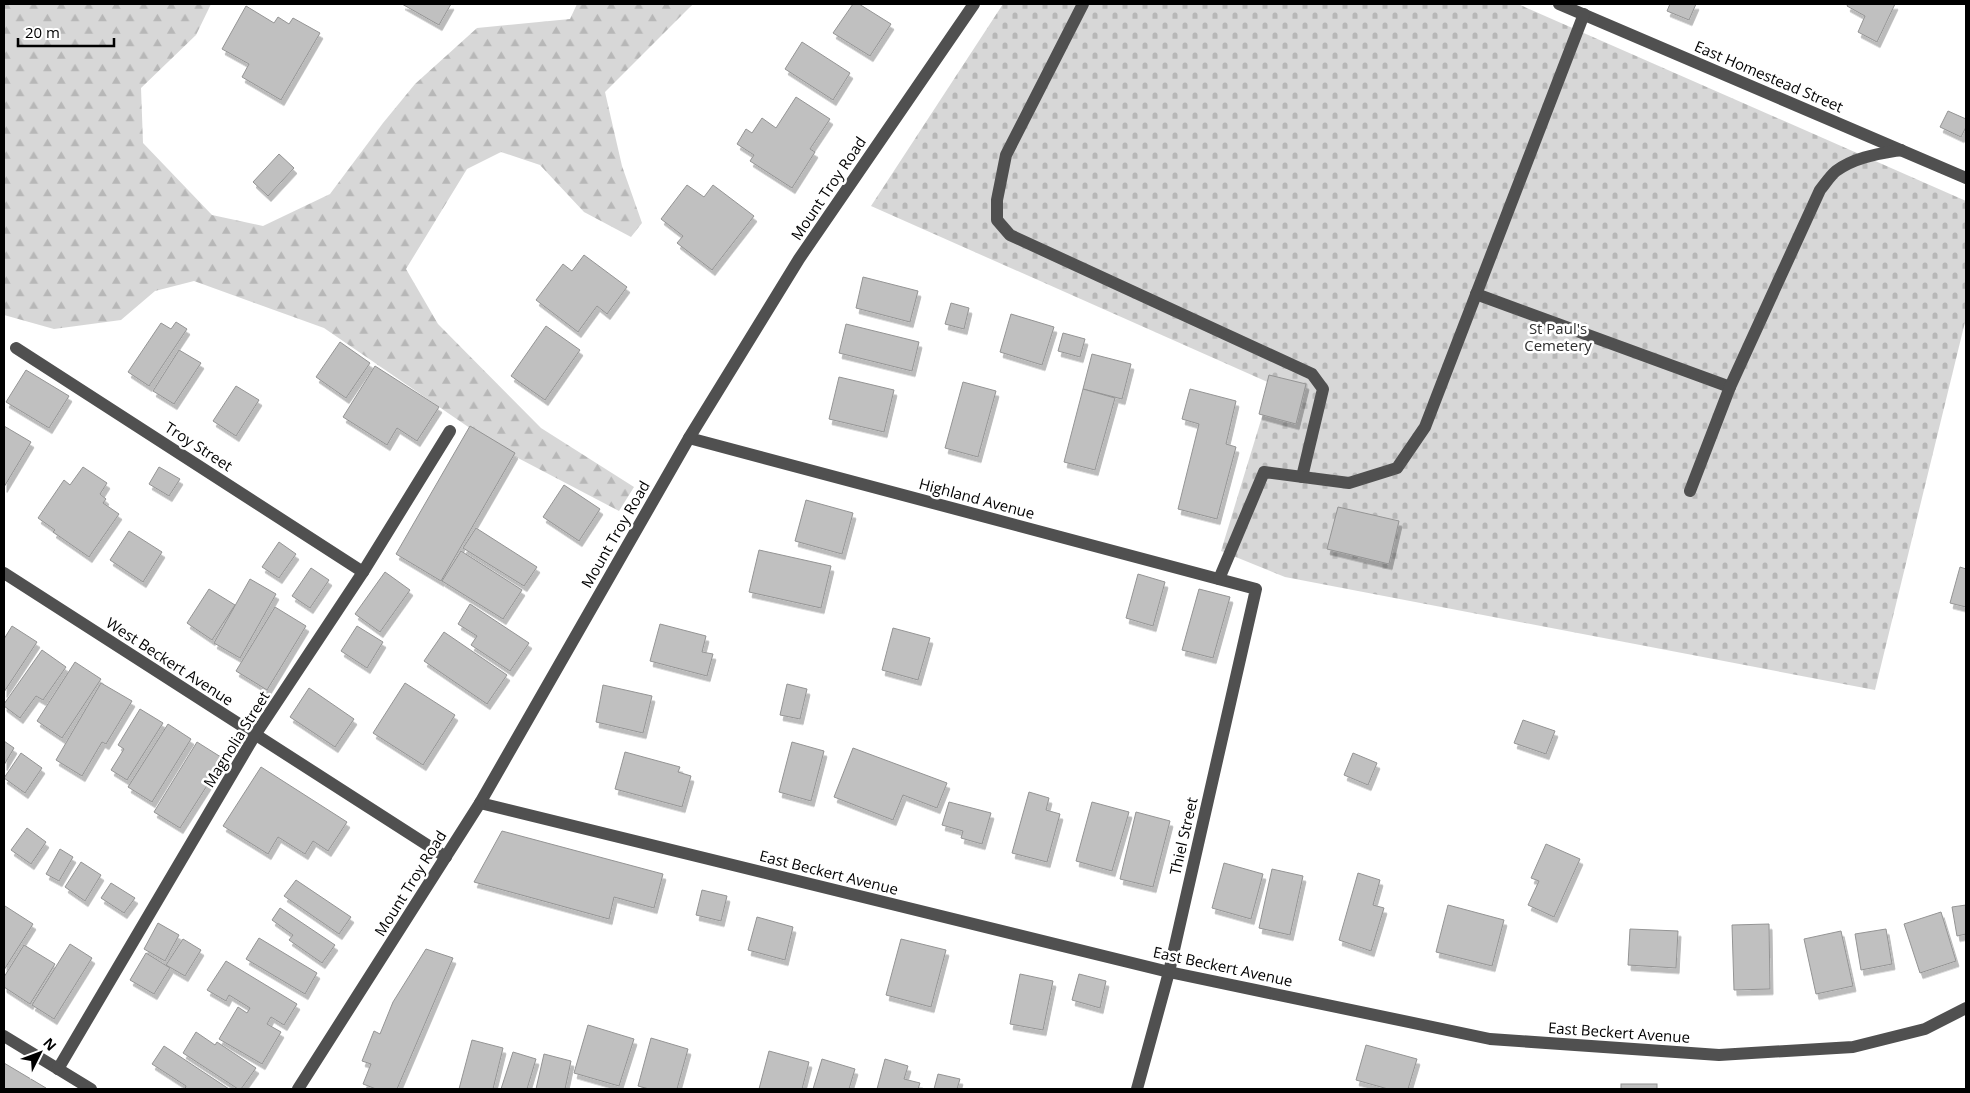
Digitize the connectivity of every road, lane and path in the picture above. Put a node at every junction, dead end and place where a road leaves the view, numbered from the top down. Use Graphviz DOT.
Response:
graph roads {
  1 [pos="974,4"];
  2 [pos="1083,4"];
  3 [pos="1559,4"];
  4 [pos="1584,14"];
  5 [pos="1901,150"];
  6 [pos="1966,178"];
  7 [pos="1476,294"];
  8 [pos="16,348"];
  9 [pos="1730,387"];
  10 [pos="450,431"];
  11 [pos="689,438"];
  12 [pos="1302,477"];
  13 [pos="1690,491"];
  14 [pos="363,572"];
  15 [pos="4,573"];
  16 [pos="1219,579"];
  17 [pos="1256,589"];
  18 [pos="255,735"];
  19 [pos="480,803"];
  20 [pos="446,856"];
  21 [pos="1169,972"];
  22 [pos="1966,1008"];
  23 [pos="4,1036"];
  24 [pos="58,1069"];
  25 [pos="91,1089"];
  26 [pos="298,1089"];
  27 [pos="1137,1089"];
  1 -- 11 [label="street, Mount Troy Road"];
  2 -- 12 [label="street"];
  3 -- 4 [label="street, East Homestead Street"];
  4 -- 5 [label="street, East Homestead Street"];
  4 -- 7 [label="street"];
  5 -- 6 [label="street, East Homestead Street"];
  5 -- 9 [label="street"];
  7 -- 9 [label="street"];
  7 -- 12 [label="street"];
  8 -- 14 [label="street, Troy Street"];
  9 -- 13 [label="street"];
  10 -- 14 [label="street, Magnolia Street"];
  11 -- 16 [label="street, Highland Avenue"];
  11 -- 19 [label="street, Mount Troy Road"];
  12 -- 16 [label="street"];
  14 -- 18 [label="street, Magnolia Street"];
  15 -- 18 [label="street, West Beckert Avenue"];
  16 -- 17 [label="street, Highland Avenue"];
  17 -- 21 [label="street, Thiel Street"];
  18 -- 20 [label="street, West Beckert Avenue"];
  18 -- 24 [label="street, Magnolia Street"];
  19 -- 20 [label="street, Mount Troy Road"];
  19 -- 21 [label="street, East Beckert Avenue"];
  20 -- 26 [label="street, Mount Troy Road"];
  21 -- 22 [label="street, East Beckert Avenue"];
  21 -- 27 [label="street, Thiel Street"];
  23 -- 24 [label="street"];
  24 -- 25 [label="street"];
}
